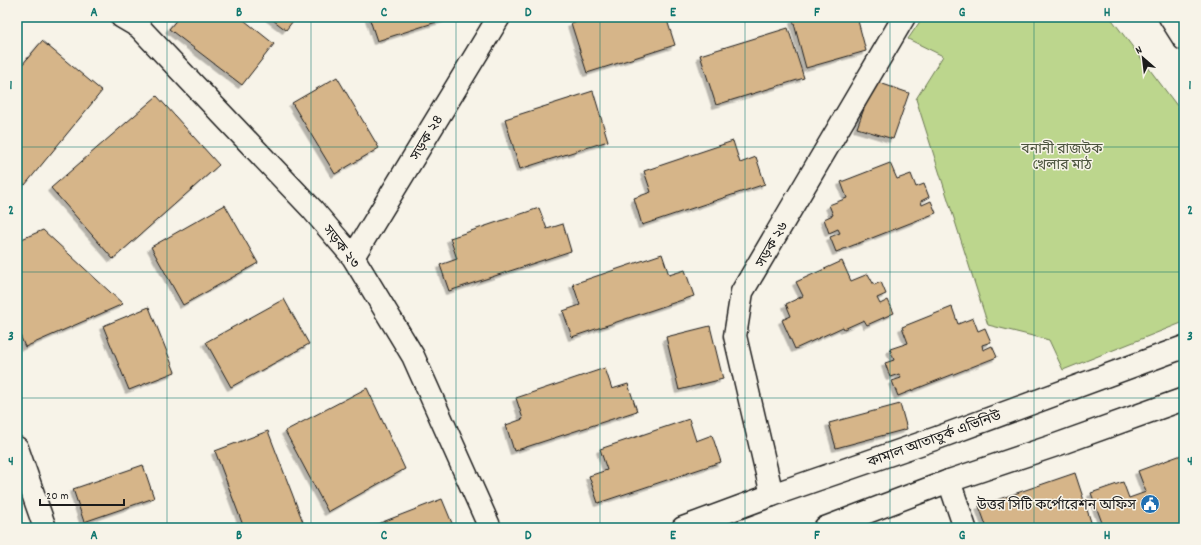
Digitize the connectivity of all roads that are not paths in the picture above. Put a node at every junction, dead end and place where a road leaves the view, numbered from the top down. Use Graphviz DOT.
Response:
graph roads {
  1 [pos="499,17"];
  2 [pos="904,17"];
  3 [pos="1170,17"];
  4 [pos="135,20"];
  5 [pos="1184,39"];
  6 [pos="353,257"];
  7 [pos="1184,347"];
  8 [pos="1184,399"];
  9 [pos="17,448"];
  10 [pos="949,481"];
  11 [pos="772,495"];
  12 [pos="45,528"];
  13 [pos="490,528"];
  14 [pos="682,528"];
  15 [pos="824,528"];
  16 [pos="965,528"];
  1 -- 6 [label="street, সড়ক ২৪"];
  2 -- 11 [label="street, সড়ক ২৬"];
  3 -- 5 [label="street"];
  4 -- 6 [label="street, সড়ক ২৩"];
  6 -- 13 [label="street, সড়ক ২৩"];
  7 -- 11 [label="street, কামাল আতাতুর্ক এভিনিউ"];
  8 -- 10 [label="street"];
  9 -- 12 [label="street"];
  10 -- 15 [label="street"];
  10 -- 16 [label="street"];
  11 -- 14 [label="street, কামাল আতাতুর্ক এভিনিউ"];
}
